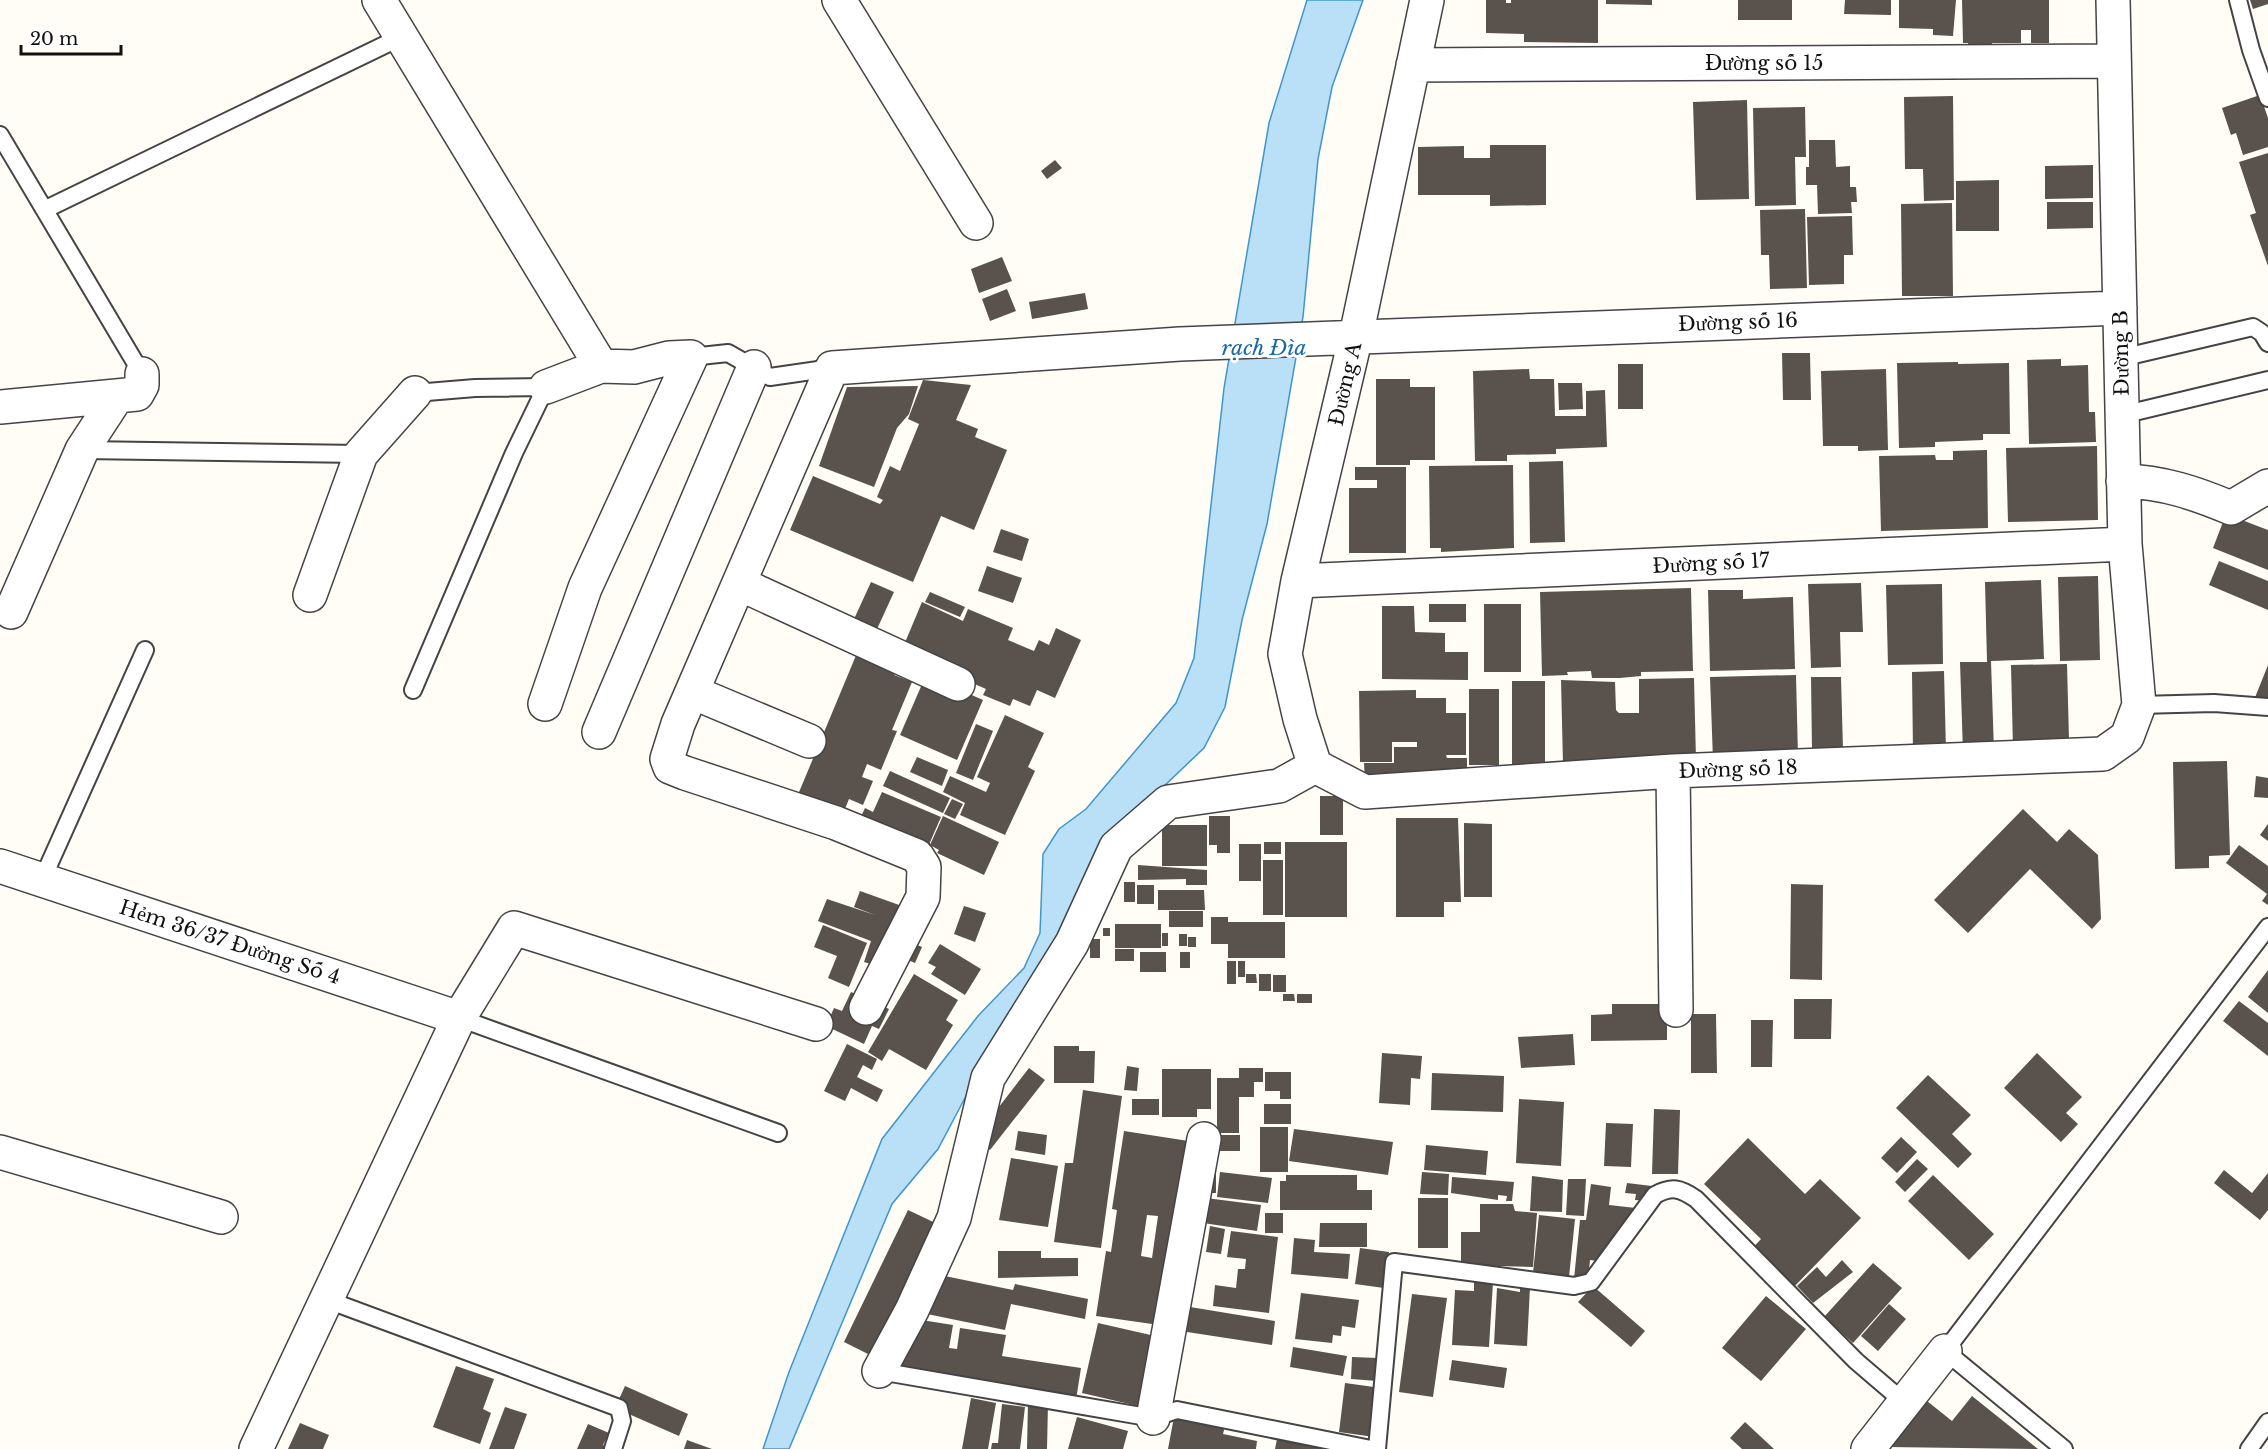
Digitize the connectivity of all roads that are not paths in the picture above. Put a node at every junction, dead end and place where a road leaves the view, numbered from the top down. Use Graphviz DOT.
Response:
graph roads {
  1 [pos="380,0"];
  2 [pos="839,0"];
  3 [pos="1427,0"];
  4 [pos="2113,0"];
  5 [pos="2238,0"];
  6 [pos="401,37"];
  7 [pos="2114,61"];
  8 [pos="1413,65"];
  9 [pos="2268,98"];
  10 [pos="0,135"];
  11 [pos="46,209"];
  12 [pos="976,223"];
  13 [pos="2120,308"];
  14 [pos="1356,336"];
  15 [pos="2268,343"];
  16 [pos="691,357"];
  17 [pos="2121,358"];
  18 [pos="602,366"];
  19 [pos="754,367"];
  20 [pos="832,368"];
  21 [pos="142,374"];
  22 [pos="2268,380"];
  23 [pos="546,387"];
  24 [pos="416,393"];
  25 [pos="116,398"];
  26 [pos="0,407"];
  27 [pos="2122,415"];
  28 [pos="82,450"];
  29 [pos="361,454"];
  30 [pos="2123,481"];
  31 [pos="2268,486"];
  32 [pos="2125,544"];
  33 [pos="1298,581"];
  34 [pos="740,584"];
  35 [pos="310,595"];
  36 [pos="11,612"];
  37 [pos="145,650"];
  38 [pos="958,684"];
  39 [pos="413,690"];
  40 [pos="692,692"];
  41 [pos="545,704"];
  42 [pos="2139,705"];
  43 [pos="2268,707"];
  44 [pos="599,732"];
  45 [pos="809,741"];
  46 [pos="1315,766"];
  47 [pos="1673,771"];
  48 [pos="0,866"];
  49 [pos="42,880"];
  50 [pos="2268,927"];
  51 [pos="866,1008"];
  52 [pos="1676,1010"];
  53 [pos="459,1018"];
  54 [pos="816,1024"];
  55 [pos="778,1133"];
  56 [pos="1204,1139"];
  57 [pos="0,1152"];
  58 [pos="221,1217"];
  59 [pos="325,1299"];
  60 [pos="1945,1351"];
  61 [pos="879,1371"];
  62 [pos="1905,1403"];
  63 [pos="1153,1418"];
  64 [pos="2268,1422"];
  65 [pos="256,1449"];
  66 [pos="613,1449"];
  67 [pos="1371,1449"];
  68 [pos="1377,1449"];
  69 [pos="1868,1449"];
  70 [pos="2064,1449"];
  71 [pos="2249,1449"];
  1 -- 6 [label="street"];
  2 -- 12 [label="street"];
  3 -- 8 [label="street, Đường A"];
  4 -- 7 [label="street, Đường B"];
  5 -- 9 [label="lane"];
  6 -- 11 [label="lane"];
  6 -- 18 [label="street"];
  7 -- 8 [label="street, Đường số 15"];
  7 -- 13 [label="street, Đường B"];
  8 -- 14 [label="street, Đường A"];
  10 -- 11 [label="lane"];
  11 -- 21 [label="lane"];
  13 -- 14 [label="street, Đường số 16"];
  13 -- 17 [label="street, Đường B"];
  14 -- 20 [label="street, Đường số 16"];
  14 -- 33 [label="street, Đường A"];
  15 -- 17 [label="lane"];
  16 -- 18 [label="street"];
  16 -- 19 [label="lane"];
  16 -- 41 [label="street"];
  17 -- 27 [label="street, Đường B"];
  18 -- 23 [label="street"];
  19 -- 20 [label="lane"];
  19 -- 44 [label="street"];
  20 -- 34 [label="street"];
  21 -- 25 [label="street"];
  22 -- 27 [label="lane"];
  23 -- 24 [label="lane"];
  23 -- 39 [label="lane"];
  24 -- 29 [label="street"];
  25 -- 26 [label="street"];
  25 -- 28 [label="street"];
  27 -- 30 [label="street, Đường B"];
  28 -- 29 [label="lane"];
  28 -- 36 [label="street"];
  29 -- 35 [label="street"];
  30 -- 31 [label="street"];
  30 -- 32 [label="street, Đường B"];
  32 -- 33 [label="street, Đường số 17"];
  32 -- 42 [label="street, Đường B"];
  33 -- 46 [label="street, Đường A"];
  34 -- 38 [label="street"];
  34 -- 40 [label="street"];
  37 -- 49 [label="lane"];
  40 -- 45 [label="street"];
  40 -- 51 [label="street"];
  42 -- 43 [label="lane"];
  42 -- 47 [label="street, Đường số 18"];
  46 -- 47 [label="street, Đường số 18"];
  46 -- 61 [label="street"];
  47 -- 52 [label="street"];
  48 -- 49 [label="street, Hẻm 36/37 Đường Số 4"];
  49 -- 53 [label="street, Hẻm 36/37 Đường Số 4"];
  50 -- 60 [label="lane"];
  53 -- 54 [label="street"];
  53 -- 55 [label="lane"];
  53 -- 59 [label="street"];
  56 -- 63 [label="street"];
  57 -- 58 [label="street"];
  59 -- 65 [label="street"];
  59 -- 66 [label="lane"];
  60 -- 62 [label="street"];
  60 -- 70 [label="lane"];
  61 -- 63 [label="lane"];
  62 -- 68 [label="lane"];
  62 -- 69 [label="street"];
  63 -- 67 [label="lane"];
  64 -- 71 [label="lane"];
}
